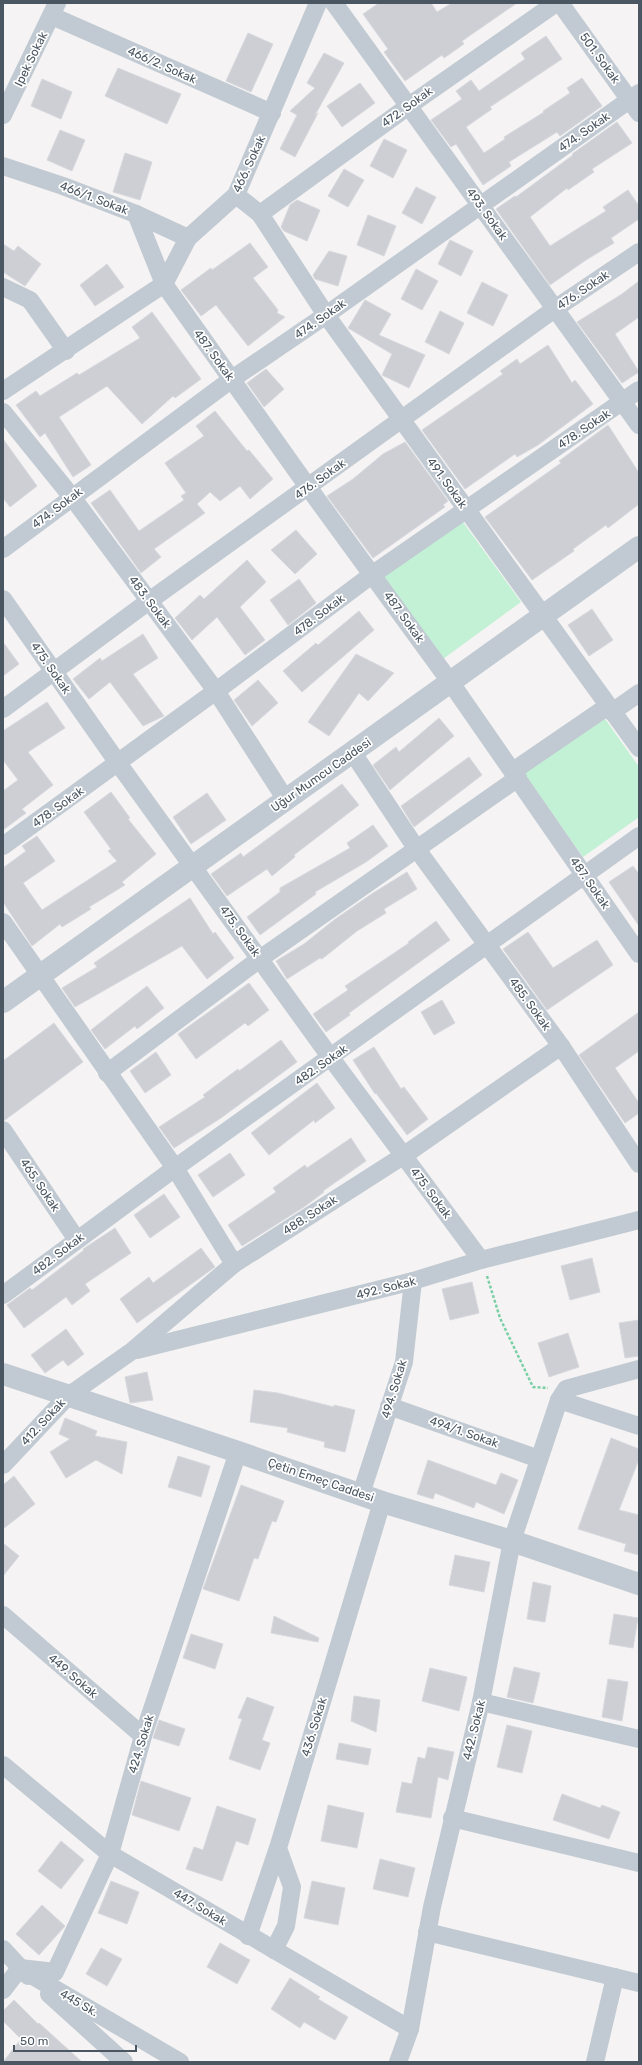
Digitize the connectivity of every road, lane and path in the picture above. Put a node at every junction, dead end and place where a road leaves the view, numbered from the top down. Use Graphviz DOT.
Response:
graph roads {
  1 [pos="318,3"];
  2 [pos="556,3"];
  3 [pos="560,3"];
  4 [pos="338,4"];
  5 [pos="55,10"];
  6 [pos="636,102"];
  7 [pos="410,105"];
  8 [pos="272,113"];
  9 [pos="3,115"];
  10 [pos="3,166"];
  11 [pos="236,195"];
  12 [pos="481,205"];
  13 [pos="136,214"];
  14 [pos="260,214"];
  15 [pos="188,238"];
  16 [pos="639,252"];
  17 [pos="164,284"];
  18 [pos="3,287"];
  19 [pos="556,308"];
  20 [pos="326,315"];
  21 [pos="66,351"];
  22 [pos="232,379"];
  23 [pos="639,390"];
  24 [pos="3,391"];
  25 [pos="622,403"];
  26 [pos="3,412"];
  27 [pos="401,420"];
  28 [pos="639,425"];
  29 [pos="308,487"];
  30 [pos="72,497"];
  31 [pos="466,509"];
  32 [pos="639,547"];
  33 [pos="3,549"];
  34 [pos="373,574"];
  35 [pos="3,599"];
  36 [pos="149,601"];
  37 [pos="544,616"];
  38 [pos="54,672"];
  39 [pos="451,683"];
  40 [pos="216,692"];
  41 [pos="639,693"];
  42 [pos="3,709"];
  43 [pos="610,709"];
  44 [pos="639,748"];
  45 [pos="353,753"];
  46 [pos="118,763"];
  47 [pos="516,774"];
  48 [pos="286,800"];
  49 [pos="639,836"];
  50 [pos="3,846"];
  51 [pos="416,848"];
  52 [pos="194,866"];
  53 [pos="585,876"];
  54 [pos="3,922"];
  55 [pos="488,945"];
  56 [pos="639,954"];
  57 [pos="260,958"];
  58 [pos="41,975"];
  59 [pos="3,1002"];
  60 [pos="561,1046"];
  61 [pos="331,1058"];
  62 [pos="107,1073"];
  63 [pos="3,1130"];
  64 [pos="403,1156"];
  65 [pos="639,1164"];
  66 [pos="175,1168"];
  67 [pos="639,1220"];
  68 [pos="77,1240"];
  69 [pos="482,1260"];
  70 [pos="234,1264"];
  71 [pos="413,1281"];
  72 [pos="3,1295"];
  73 [pos="132,1351"];
  74 [pos="639,1369"];
  75 [pos="3,1374"];
  76 [pos="563,1395"];
  77 [pos="68,1396"];
  78 [pos="389,1406"];
  79 [pos="639,1426"];
  80 [pos="238,1452"];
  81 [pos="539,1459"];
  82 [pos="3,1466"];
  83 [pos="361,1494"];
  84 [pos="382,1502"];
  85 [pos="512,1541"];
  86 [pos="639,1584"];
  87 [pos="3,1615"];
  88 [pos="481,1702"];
  89 [pos="143,1736"];
  90 [pos="639,1739"];
  91 [pos="3,1765"];
  92 [pos="452,1818"];
  93 [pos="278,1848"];
  94 [pos="110,1854"];
  95 [pos="639,1863"];
  96 [pos="427,1932"];
  97 [pos="248,1936"];
  98 [pos="3,1949"];
  99 [pos="274,1950"];
  100 [pos="20,1968"];
  101 [pos="615,1977"];
  102 [pos="639,1983"];
  103 [pos="3,1990"];
  104 [pos="410,2029"];
  105 [pos="124,2062"];
  106 [pos="180,2062"];
  107 [pos="398,2062"];
  108 [pos="595,2062"];
  1 -- 8 [label="street, 466. Sokak"];
  2 -- 7 [label="street, 472. Sokak"];
  3 -- 6 [label="street, 501. Sokak"];
  4 -- 7 [label="street, 493. Sokak"];
  5 -- 8 [label="street, 466/2. Sokak"];
  5 -- 9 [label="street, Ipek Sokak"];
  6 -- 12 [label="street, 474. Sokak"];
  7 -- 12 [label="street, 493. Sokak"];
  7 -- 14 [label="street, 472. Sokak"];
  8 -- 11 [label="street, 466. Sokak"];
  10 -- 13 [label="street, 466/1. Sokak"];
  11 -- 14 [label="street, 491. Sokak"];
  11 -- 15 [label="street, 466. Sokak"];
  12 -- 19 [label="street, 493. Sokak"];
  12 -- 20 [label="street, 474. Sokak"];
  13 -- 15 [label="street"];
  13 -- 17 [label="street, 466/1. Sokak"];
  14 -- 20 [label="street, 491. Sokak"];
  15 -- 17 [label="street, 466. Sokak"];
  16 -- 19 [label="street, 476. Sokak"];
  17 -- 21 [label="street, 466. Sokak"];
  17 -- 22 [label="street, 487. Sokak"];
  18 -- 21 [label="street"];
  19 -- 25 [label="street, 493. Sokak"];
  19 -- 27 [label="street, 476. Sokak"];
  20 -- 22 [label="street, 474. Sokak"];
  20 -- 27 [label="street, 491. Sokak"];
  21 -- 24 [label="street, 466. Sokak"];
  22 -- 29 [label="street, 487. Sokak"];
  22 -- 30 [label="street, 474. Sokak"];
  23 -- 25 [label="street, 478. Sokak"];
  25 -- 28 [label="street, 493. Sokak"];
  25 -- 31 [label="street, 478. Sokak"];
  26 -- 30 [label="street, 483. Sokak"];
  27 -- 29 [label="street, 476. Sokak"];
  27 -- 31 [label="street, 491. Sokak"];
  29 -- 34 [label="street, 487. Sokak"];
  29 -- 36 [label="street, 476. Sokak"];
  30 -- 33 [label="street, 474. Sokak"];
  30 -- 36 [label="street, 483. Sokak"];
  31 -- 34 [label="street, 478. Sokak"];
  31 -- 37 [label="street, 491. Sokak"];
  32 -- 37 [label="street, Uğur Mumcu Caddesi"];
  34 -- 39 [label="street, 487. Sokak"];
  34 -- 40 [label="street, 478. Sokak"];
  35 -- 38 [label="street, 475. Sokak"];
  36 -- 38 [label="street, 476. Sokak"];
  36 -- 40 [label="street, 483. Sokak"];
  37 -- 39 [label="street, Uğur Mumcu Caddesi"];
  37 -- 43 [label="street, 491. Sokak"];
  38 -- 42 [label="street, 476. Sokak"];
  38 -- 46 [label="street, 475. Sokak"];
  39 -- 45 [label="street, Uğur Mumcu Caddesi"];
  39 -- 47 [label="street, 487. Sokak"];
  40 -- 46 [label="street, 478. Sokak"];
  40 -- 48 [label="street, 483. Sokak"];
  41 -- 43 [label="street"];
  43 -- 44 [label="street, 491. Sokak"];
  43 -- 47 [label="street"];
  45 -- 48 [label="street, Uğur Mumcu Caddesi"];
  45 -- 51 [label="street, 485. Sokak"];
  46 -- 50 [label="street, 478. Sokak"];
  46 -- 52 [label="street, 475. Sokak"];
  47 -- 51 [label="street"];
  47 -- 53 [label="street, 487. Sokak"];
  48 -- 52 [label="street, Uğur Mumcu Caddesi"];
  49 -- 53 [label="street, 482. Sokak"];
  51 -- 55 [label="street, 485. Sokak"];
  51 -- 57 [label="street"];
  52 -- 57 [label="street, 475. Sokak"];
  52 -- 58 [label="street, Uğur Mumcu Caddesi"];
  53 -- 55 [label="street, 482. Sokak"];
  53 -- 56 [label="street, 487. Sokak"];
  54 -- 58 [label="street"];
  55 -- 60 [label="street, 485. Sokak"];
  55 -- 61 [label="street, 482. Sokak"];
  57 -- 61 [label="street, 475. Sokak"];
  57 -- 62 [label="street"];
  58 -- 59 [label="street, Uğur Mumcu Caddesi"];
  58 -- 62 [label="street"];
  60 -- 64 [label="street, 488. Sokak"];
  60 -- 65 [label="street, 485. Sokak"];
  61 -- 64 [label="street, 475. Sokak"];
  61 -- 66 [label="street, 482. Sokak"];
  62 -- 66 [label="street"];
  63 -- 68 [label="street, 465. Sokak"];
  64 -- 69 [label="street, 475. Sokak"];
  64 -- 70 [label="street, 488. Sokak"];
  66 -- 68 [label="street, 482. Sokak"];
  66 -- 70 [label="street"];
  67 -- 69 [label="street, 492. Sokak"];
  68 -- 72 [label="street, 482. Sokak"];
  69 -- 71 [label="street, 492. Sokak"];
  69 -- 76 [label="path"];
  70 -- 73 [label="street, 488. Sokak"];
  71 -- 73 [label="street, 492. Sokak"];
  71 -- 78 [label="street, 494. Sokak"];
  73 -- 77 [label="street, 488. Sokak"];
  74 -- 76 [label="street"];
  75 -- 77 [label="street, Çetin Emeç Caddesi"];
  76 -- 79 [label="street"];
  76 -- 81 [label="street, 442. Sokak"];
  77 -- 80 [label="street, Çetin Emeç Caddesi"];
  77 -- 82 [label="street, 412. Sokak"];
  78 -- 81 [label="street, 494/1. Sokak"];
  78 -- 83 [label="street, 494. Sokak"];
  80 -- 83 [label="street, Çetin Emeç Caddesi"];
  80 -- 89 [label="street, 424. Sokak"];
  81 -- 85 [label="street, 442. Sokak"];
  83 -- 84 [label="street, Çetin Emeç Caddesi"];
  84 -- 85 [label="street, Çetin Emeç Caddesi"];
  84 -- 93 [label="street, 436. Sokak"];
  85 -- 86 [label="street, Çetin Emeç Caddesi"];
  85 -- 88 [label="street, 442. Sokak"];
  87 -- 89 [label="street, 449. Sokak"];
  88 -- 90 [label="street"];
  88 -- 92 [label="street, 442. Sokak"];
  89 -- 94 [label="street, 424. Sokak"];
  91 -- 94 [label="street, 447. Sokak"];
  92 -- 95 [label="street"];
  92 -- 96 [label="street, 442. Sokak"];
  93 -- 97 [label="street, 436. Sokak"];
  93 -- 99 [label="street"];
  94 -- 97 [label="street, 447. Sokak"];
  94 -- 100 [label="street, 424. Sokak"];
  96 -- 101 [label="street"];
  96 -- 104 [label="street, 442. Sokak"];
  97 -- 99 [label="street, 447. Sokak"];
  98 -- 100 [label="street"];
  99 -- 104 [label="street, 447. Sokak"];
  100 -- 103 [label="street"];
  100 -- 105 [label="street"];
  100 -- 106 [label="street, 445 Sk."];
  101 -- 102 [label="street"];
  101 -- 108 [label="street"];
  104 -- 107 [label="street, 442. Sokak"];
}
